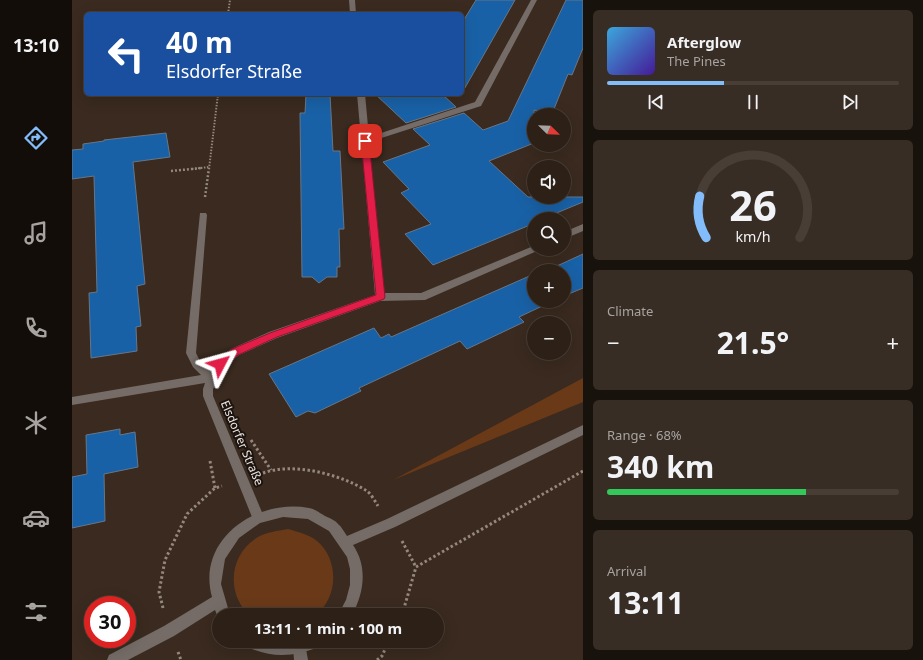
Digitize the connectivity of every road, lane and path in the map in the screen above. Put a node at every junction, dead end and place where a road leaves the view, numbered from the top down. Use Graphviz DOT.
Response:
graph roads {
  1 [pos="230,0"];
  2 [pos="352,0"];
  3 [pos="534,0"];
  4 [pos="228,12"];
  5 [pos="353,12"];
  6 [pos="218,96"];
  7 [pos="361,96"];
  8 [pos="365,141"];
  9 [pos="209,167"];
  10 [pos="171,171"];
  11 [pos="203,215"];
  12 [pos="583,228"];
  13 [pos="571,233"];
  14 [pos="527,251"];
  15 [pos="380,297"];
  16 [pos="212,378"];
  17 [pos="72,401"];
  18 [pos="583,430"];
  19 [pos="583,471"];
  20 [pos="258,517"];
  21 [pos="347,542"];
  22 [pos="216,602"];
  23 [pos="219,608"];
  24 [pos="349,608"];
  25 [pos="404,608"];
  26 [pos="268,648"];
  27 [pos="386,648"];
  28 [pos="301,654"];
  29 [pos="114,660"];
  30 [pos="377,660"];
  1 -- 4 [label="path"];
  2 -- 5 [label="street"];
  3 -- 8 [label="street"];
  6 -- 9 [label="path"];
  7 -- 8 [label="street"];
  8 -- 15 [label="street"];
  9 -- 10 [label="path"];
  9 -- 11 [label="path"];
  11 -- 16 [label="street"];
  12 -- 13 [label="street"];
  14 -- 15 [label="street, Elsdorfer Straße"];
  15 -- 16 [label="street, Elsdorfer Straße"];
  16 -- 17 [label="street"];
  16 -- 20 [label="street, Elsdorfer Straße"];
  18 -- 21 [label="street"];
  19 -- 25 [label="path"];
  20 -- 21 [label="street"];
  20 -- 22 [label="street"];
  21 -- 24 [label="street"];
  22 -- 23 [label="street"];
  22 -- 29 [label="street"];
  26 -- 28 [label="street"];
  27 -- 30 [label="path"];
}
